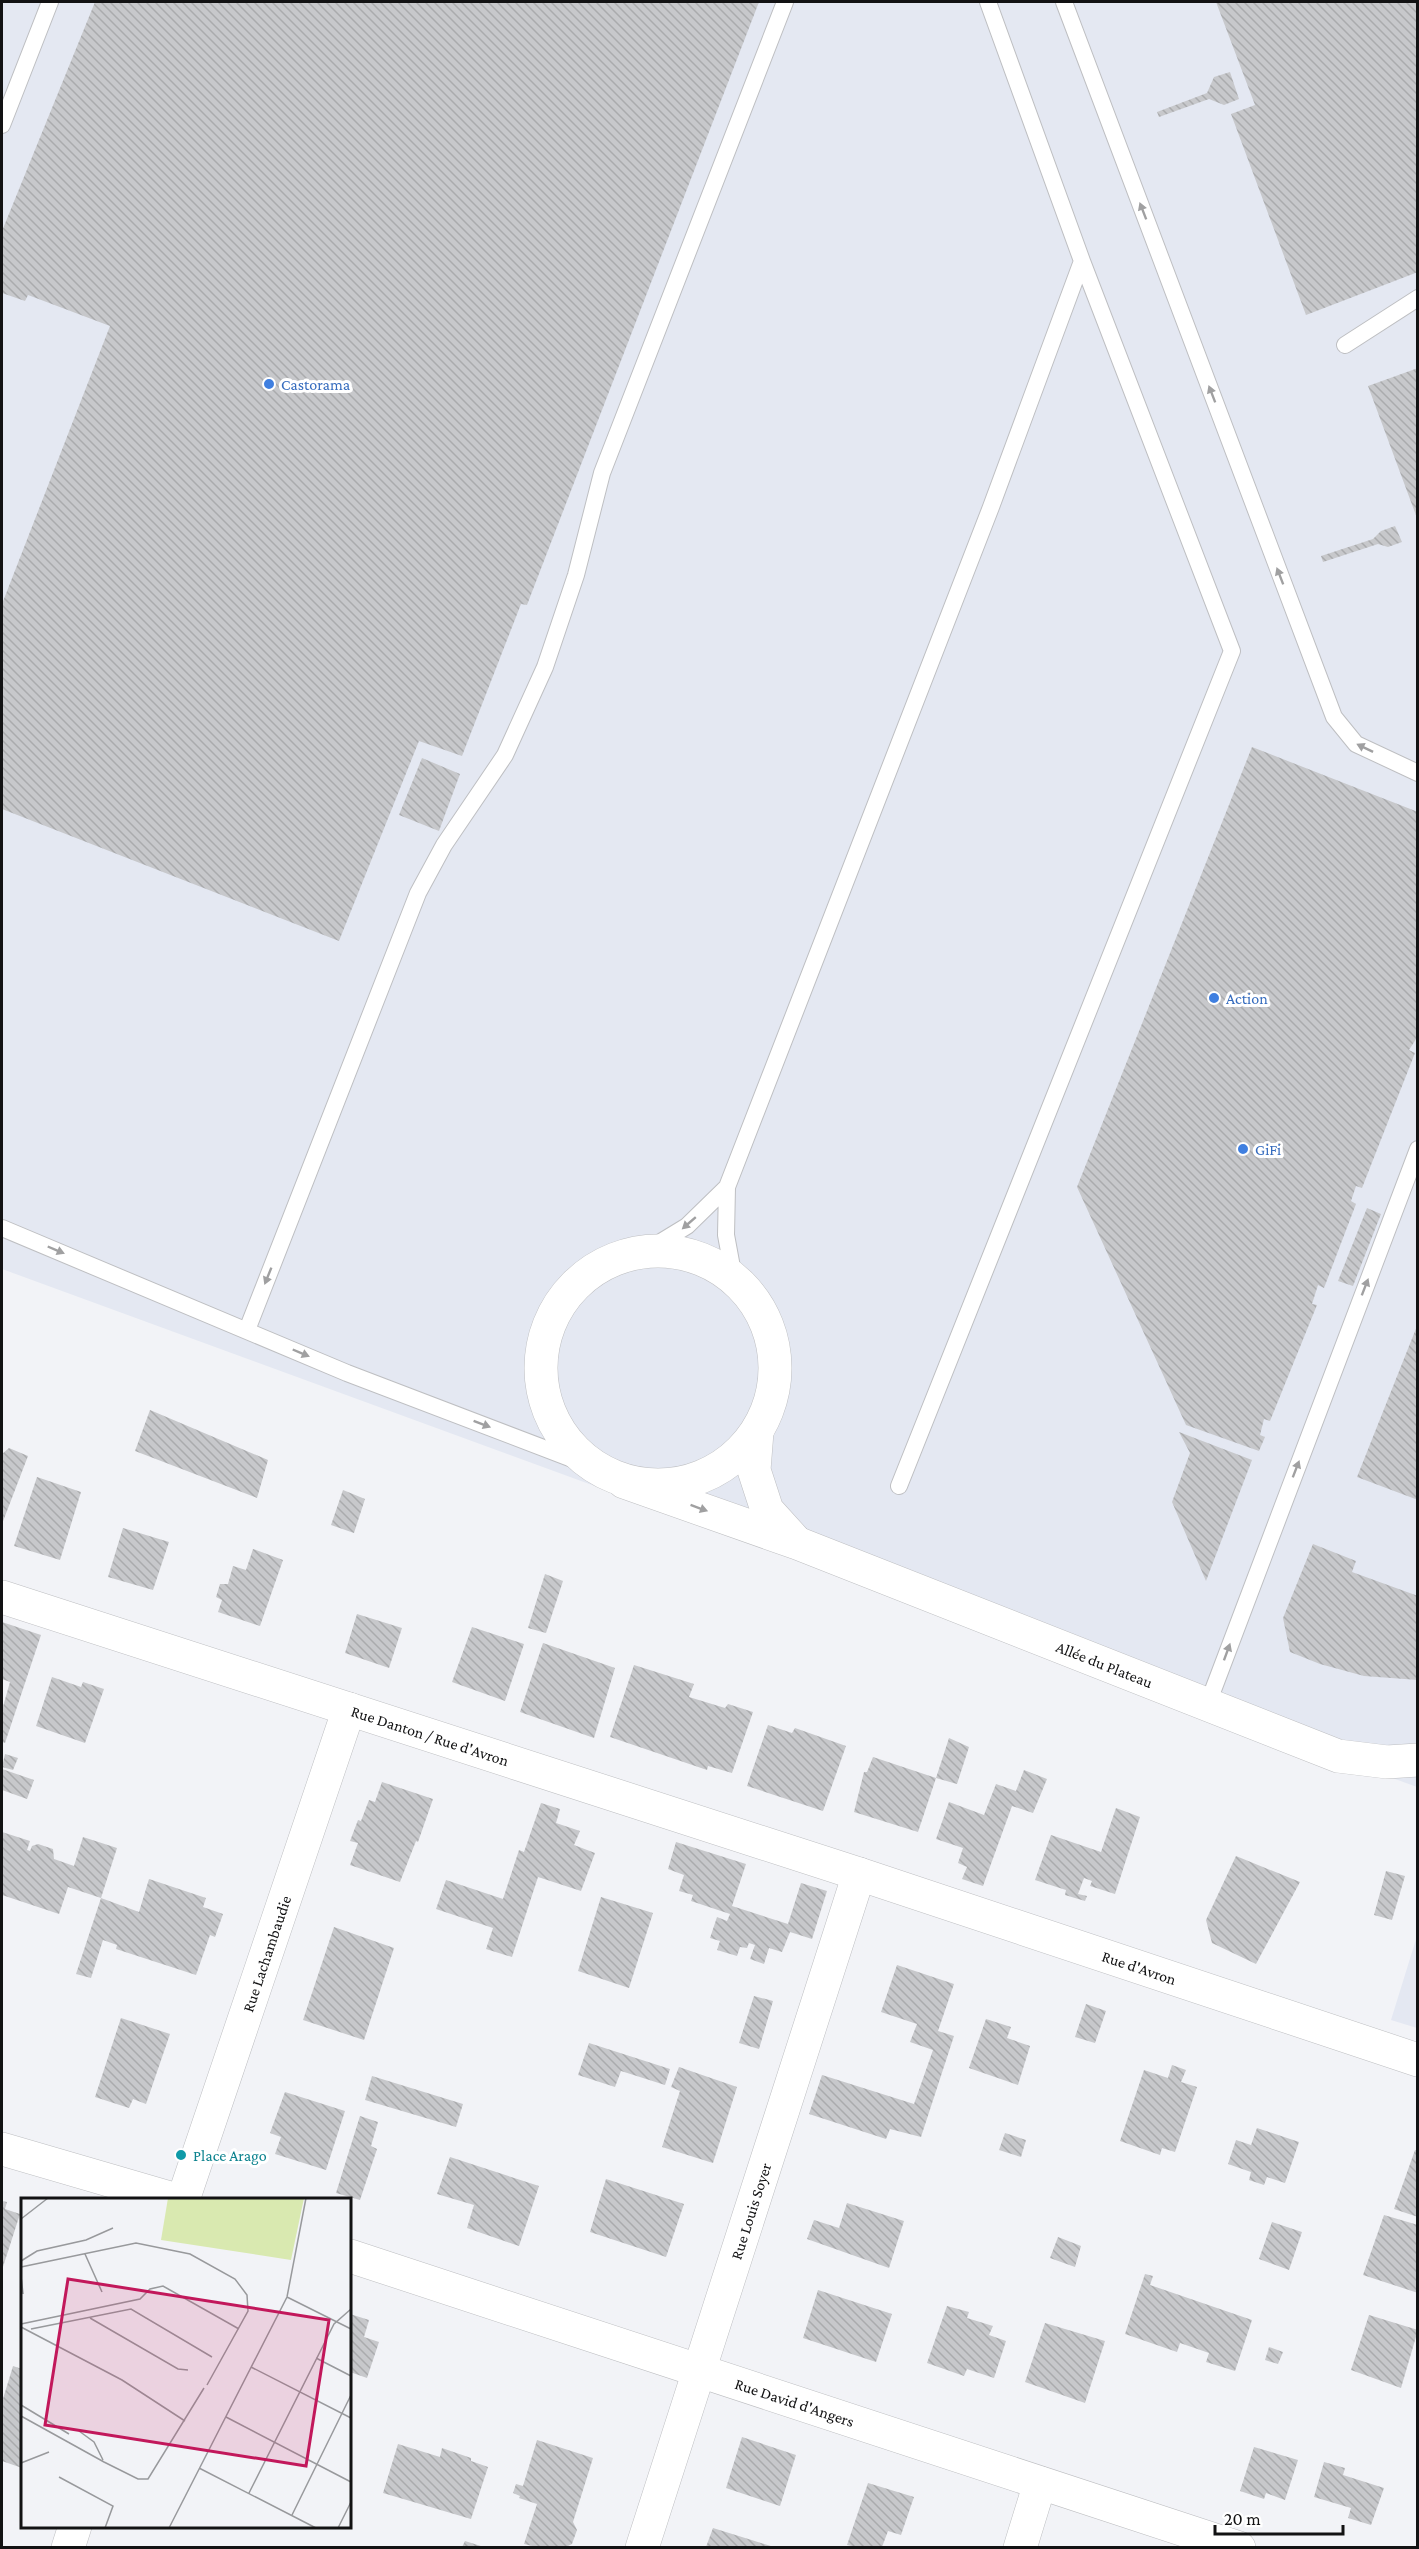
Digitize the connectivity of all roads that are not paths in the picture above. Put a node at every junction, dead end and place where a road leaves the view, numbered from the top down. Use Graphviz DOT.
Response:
graph roads {
  1 [pos="50,2"];
  2 [pos="786,2"];
  3 [pos="988,2"];
  4 [pos="1064,2"];
  5 [pos="2,125"];
  6 [pos="1082,261"];
  7 [pos="1418,298"];
  8 [pos="1346,345"];
  9 [pos="1418,773"];
  10 [pos="1418,1149"];
  11 [pos="727,1187"];
  12 [pos="2,1228"];
  13 [pos="646,1251"];
  14 [pos="734,1278"];
  15 [pos="247,1330"];
  16 [pos="757,1432"];
  17 [pos="588,1465"];
  18 [pos="624,1482"];
  19 [pos="899,1486"];
  20 [pos="797,1544"];
  21 [pos="2,1597"];
  22 [pos="1207,1707"];
  23 [pos="349,1709"];
  24 [pos="1418,1760"];
  25 [pos="859,1874"];
  26 [pos="1418,2060"];
  27 [pos="2,2149"];
  28 [pos="174,2198"];
  29 [pos="183,2198"];
  30 [pos="351,2256"];
  31 [pos="699,2371"];
  32 [pos="1040,2483"];
  33 [pos="74,2528"];
  34 [pos="68,2547"];
  35 [pos="642,2547"];
  36 [pos="1020,2547"];
  37 [pos="1239,2547"];
  1 -- 5 [label="lane"];
  2 -- 15 [label="lane, one-way"];
  3 -- 6 [label="lane"];
  9 -- 4 [label="lane, one-way"];
  6 -- 11 [label="lane"];
  6 -- 19 [label="lane"];
  7 -- 8 [label="lane"];
  22 -- 10 [label="lane, one-way"];
  11 -- 13 [label="lane, one-way"];
  11 -- 14 [label="lane"];
  12 -- 15 [label="lane, one-way"];
  13 -- 14 [label="street"];
  13 -- 17 [label="street"];
  14 -- 16 [label="street"];
  15 -- 17 [label="lane, one-way"];
  16 -- 18 [label="street"];
  16 -- 20 [label="street, Allée du Plateau"];
  17 -- 18 [label="street"];
  18 -- 20 [label="street, Allée du Plateau, one-way"];
  20 -- 22 [label="street, Allée du Plateau"];
  21 -- 23 [label="street, Rue Danton / Rue d'Avron"];
  22 -- 24 [label="street, Allée du Plateau"];
  23 -- 25 [label="street, Rue Danton / Rue d'Avron"];
  23 -- 29 [label="street, Rue Lachambaudie"];
  25 -- 26 [label="street, Rue d'Avron"];
  25 -- 31 [label="street, Rue Louis Soyer"];
  27 -- 28 [label="street"];
  30 -- 31 [label="street, Rue David d'Angers"];
  31 -- 32 [label="street, Rue David d'Angers"];
  31 -- 35 [label="street, Rue Louis Soyer"];
  32 -- 36 [label="street"];
  32 -- 37 [label="street, Rue David d'Angers"];
  33 -- 34 [label="street"];
}
